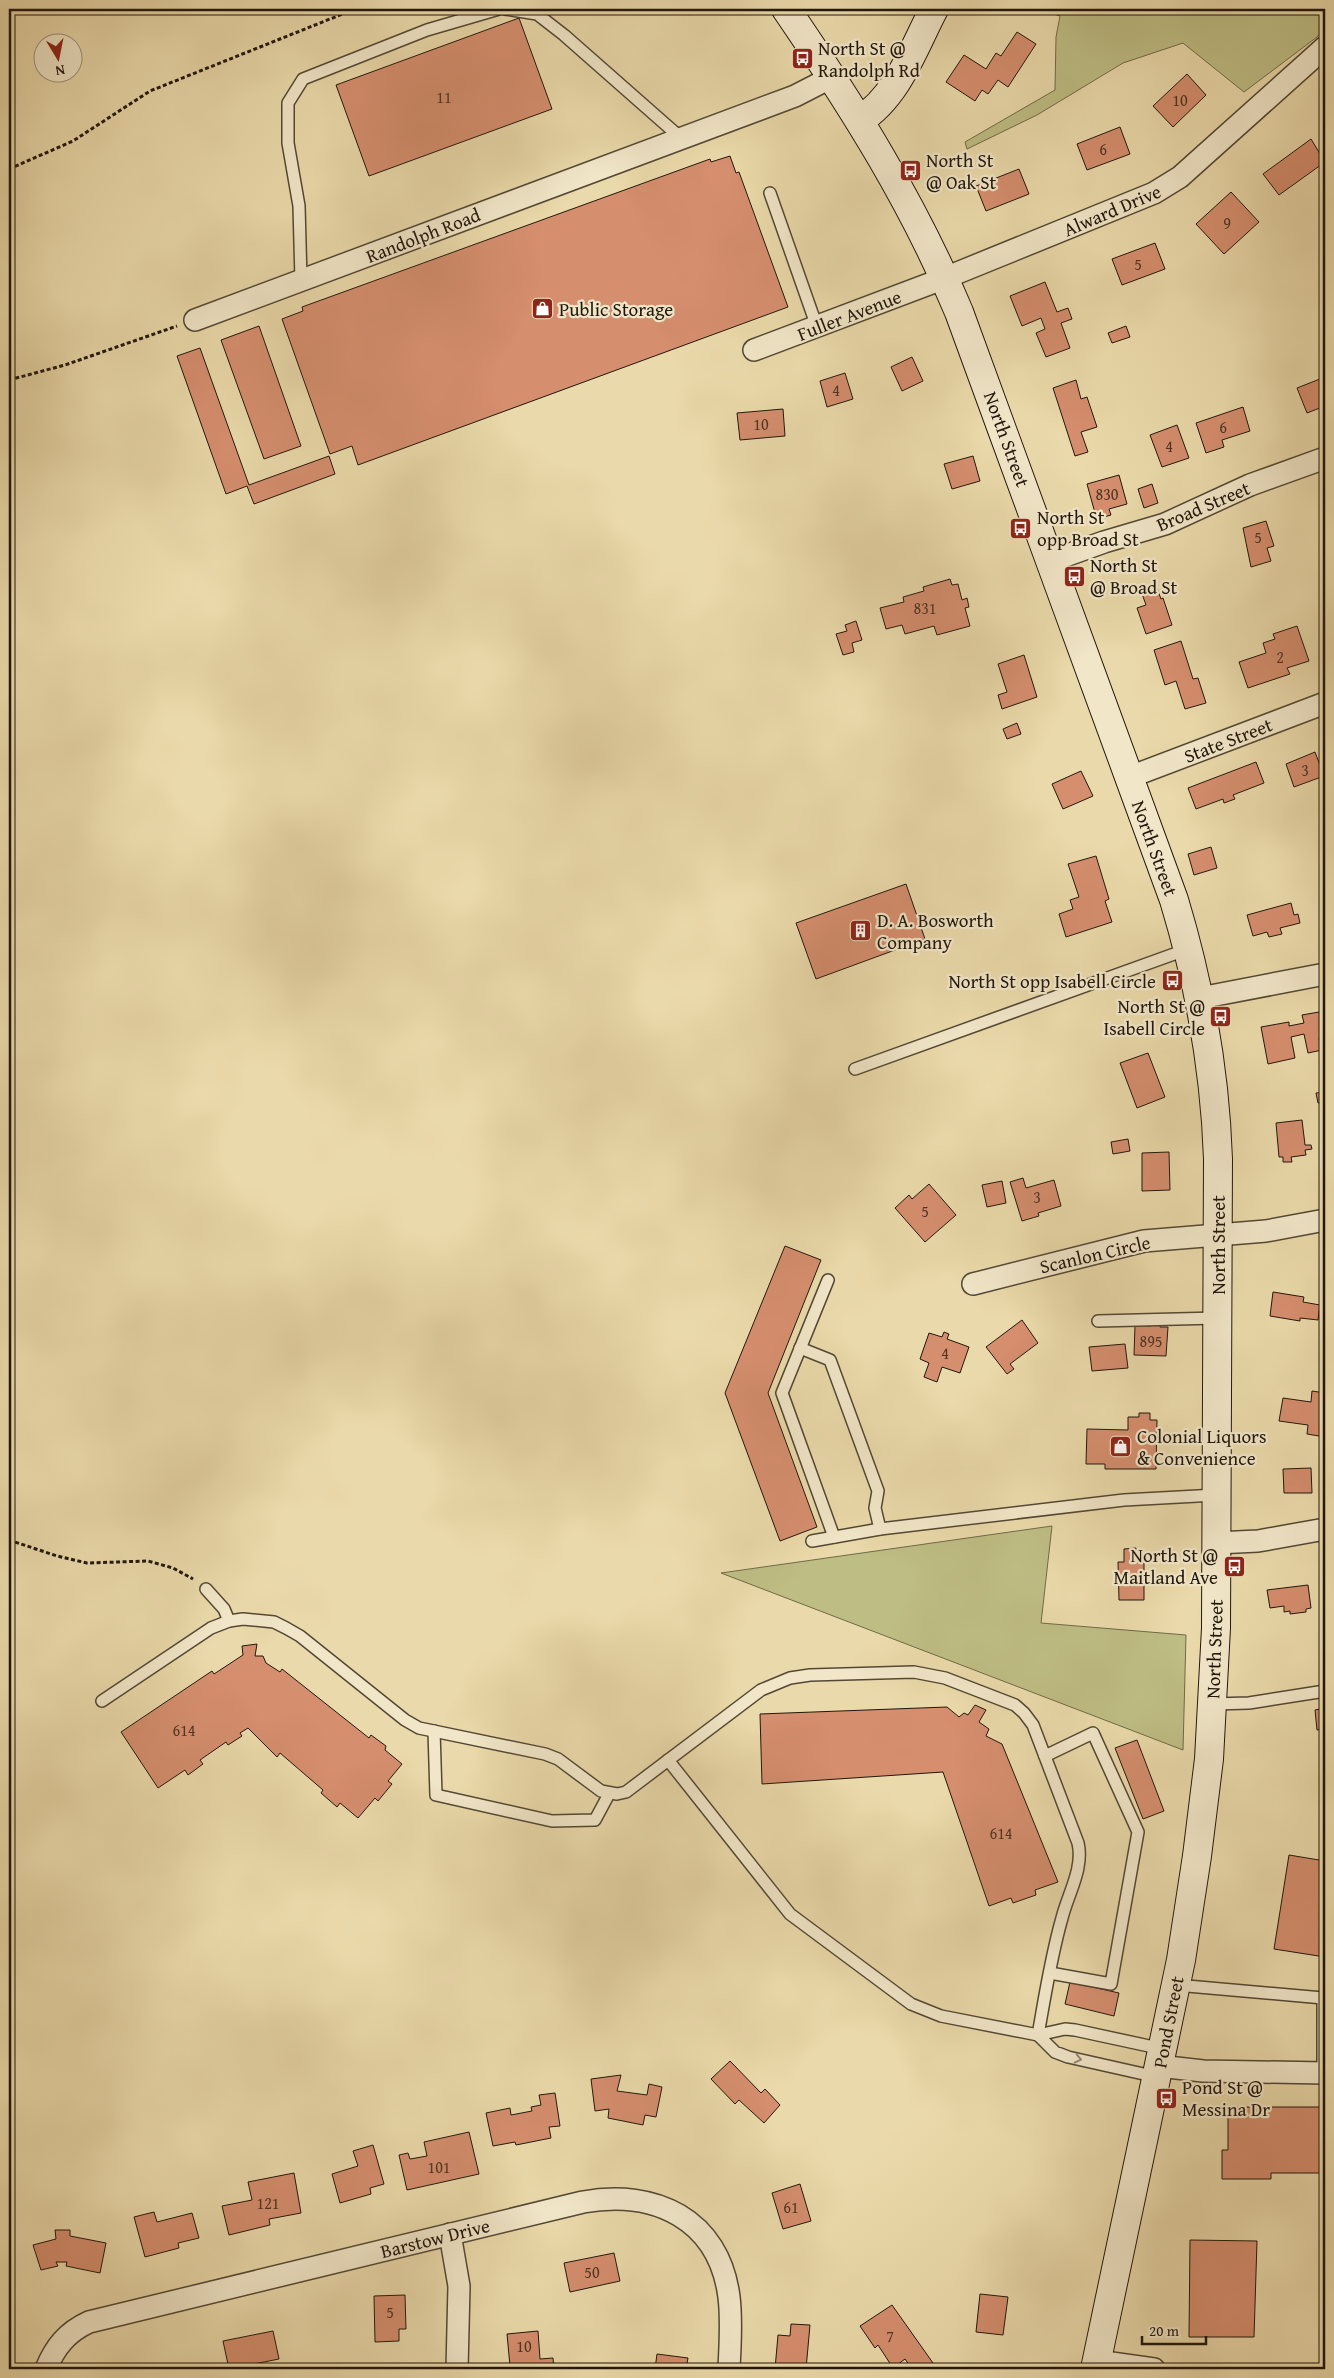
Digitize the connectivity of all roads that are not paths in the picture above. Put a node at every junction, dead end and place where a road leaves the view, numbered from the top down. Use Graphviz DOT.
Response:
graph roads {
  1 [pos="499,9"];
  2 [pos="505,9"];
  3 [pos="786,9"];
  4 [pos="934,9"];
  5 [pos="1325,47"];
  6 [pos="832,77"];
  7 [pos="860,120"];
  8 [pos="681,138"];
  9 [pos="770,193"];
  10 [pos="945,278"];
  11 [pos="301,280"];
  12 [pos="195,320"];
  13 [pos="817,327"];
  14 [pos="754,350"];
  15 [pos="1325,458"];
  16 [pos="1051,561"];
  17 [pos="1325,702"];
  18 [pos="1130,776"];
  19 [pos="1188,949"];
  20 [pos="1325,974"];
  21 [pos="1200,998"];
  22 [pos="855,1069"];
  23 [pos="1325,1220"];
  24 [pos="1218,1236"];
  25 [pos="828,1280"];
  26 [pos="973,1284"];
  27 [pos="1217,1318"];
  28 [pos="1098,1321"];
  29 [pos="800,1348"];
  30 [pos="1216,1495"];
  31 [pos="880,1529"];
  32 [pos="1325,1529"];
  33 [pos="834,1537"];
  34 [pos="812,1541"];
  35 [pos="1216,1543"];
  36 [pos="206,1589"];
  37 [pos="229,1621"];
  38 [pos="1325,1691"];
  39 [pos="102,1701"];
  40 [pos="1213,1704"];
  41 [pos="434,1731"];
  42 [pos="1045,1756"];
  43 [pos="1209,1759"];
  44 [pos="668,1760"];
  45 [pos="609,1794"];
  46 [pos="1050,1974"];
  47 [pos="1176,1984"];
  48 [pos="1038,2035"];
  49 [pos="1160,2064"];
  50 [pos="1324,2073"];
  51 [pos="450,2234"];
  52 [pos="1096,2365"];
  53 [pos="46,2369"];
  54 [pos="457,2369"];
  55 [pos="729,2369"];
  56 [pos="1154,2369"];
  1 -- 11 [label="lane"];
  2 -- 8 [label="lane"];
  3 -- 6 [label="main road, North Street"];
  4 -- 7 [label="main road"];
  5 -- 10 [label="street, Alward Drive"];
  6 -- 7 [label="main road, North Street"];
  6 -- 8 [label="street, Randolph Road"];
  7 -- 10 [label="main road, North Street"];
  8 -- 11 [label="street, Randolph Road"];
  9 -- 13 [label="lane"];
  10 -- 13 [label="street, Fuller Avenue"];
  10 -- 16 [label="main road, North Street"];
  11 -- 12 [label="street, Randolph Road"];
  13 -- 14 [label="street, Fuller Avenue"];
  15 -- 16 [label="street, Broad Street"];
  16 -- 18 [label="main road, North Street"];
  17 -- 18 [label="street, State Street"];
  18 -- 19 [label="main road, North Street"];
  19 -- 21 [label="main road, North Street"];
  19 -- 22 [label="lane"];
  20 -- 21 [label="street"];
  21 -- 24 [label="main road, North Street"];
  23 -- 24 [label="street, Scanlon Circle"];
  24 -- 26 [label="street, Scanlon Circle"];
  24 -- 27 [label="main road, North Street"];
  25 -- 29 [label="lane"];
  27 -- 28 [label="lane"];
  27 -- 30 [label="main road, North Street"];
  29 -- 31 [label="lane"];
  29 -- 33 [label="lane"];
  30 -- 31 [label="lane"];
  30 -- 35 [label="main road, North Street"];
  31 -- 33 [label="lane"];
  32 -- 35 [label="street"];
  33 -- 34 [label="lane"];
  35 -- 40 [label="main road, North Street"];
  36 -- 37 [label="lane"];
  37 -- 39 [label="lane"];
  37 -- 41 [label="lane"];
  38 -- 40 [label="lane"];
  40 -- 43 [label="main road, North Street"];
  41 -- 45 [label="lane"];
  41 -- 45 [label="lane"];
  42 -- 44 [label="lane"];
  42 -- 46 [label="lane"];
  42 -- 46 [label="lane"];
  43 -- 47 [label="main road, Pond Street"];
  44 -- 45 [label="lane"];
  44 -- 48 [label="lane"];
  46 -- 48 [label="lane"];
  47 -- 49 [label="main road, Pond Street"];
  47 -- 50 [label="lane"];
  48 -- 49 [label="lane"];
  48 -- 49 [label="lane, one-way"];
  49 -- 50 [label="street"];
  49 -- 52 [label="main road, Pond Street"];
  51 -- 53 [label="street, Barstow Drive"];
  51 -- 54 [label="street"];
  51 -- 55 [label="street, Barstow Drive"];
  52 -- 56 [label="street"];
}
